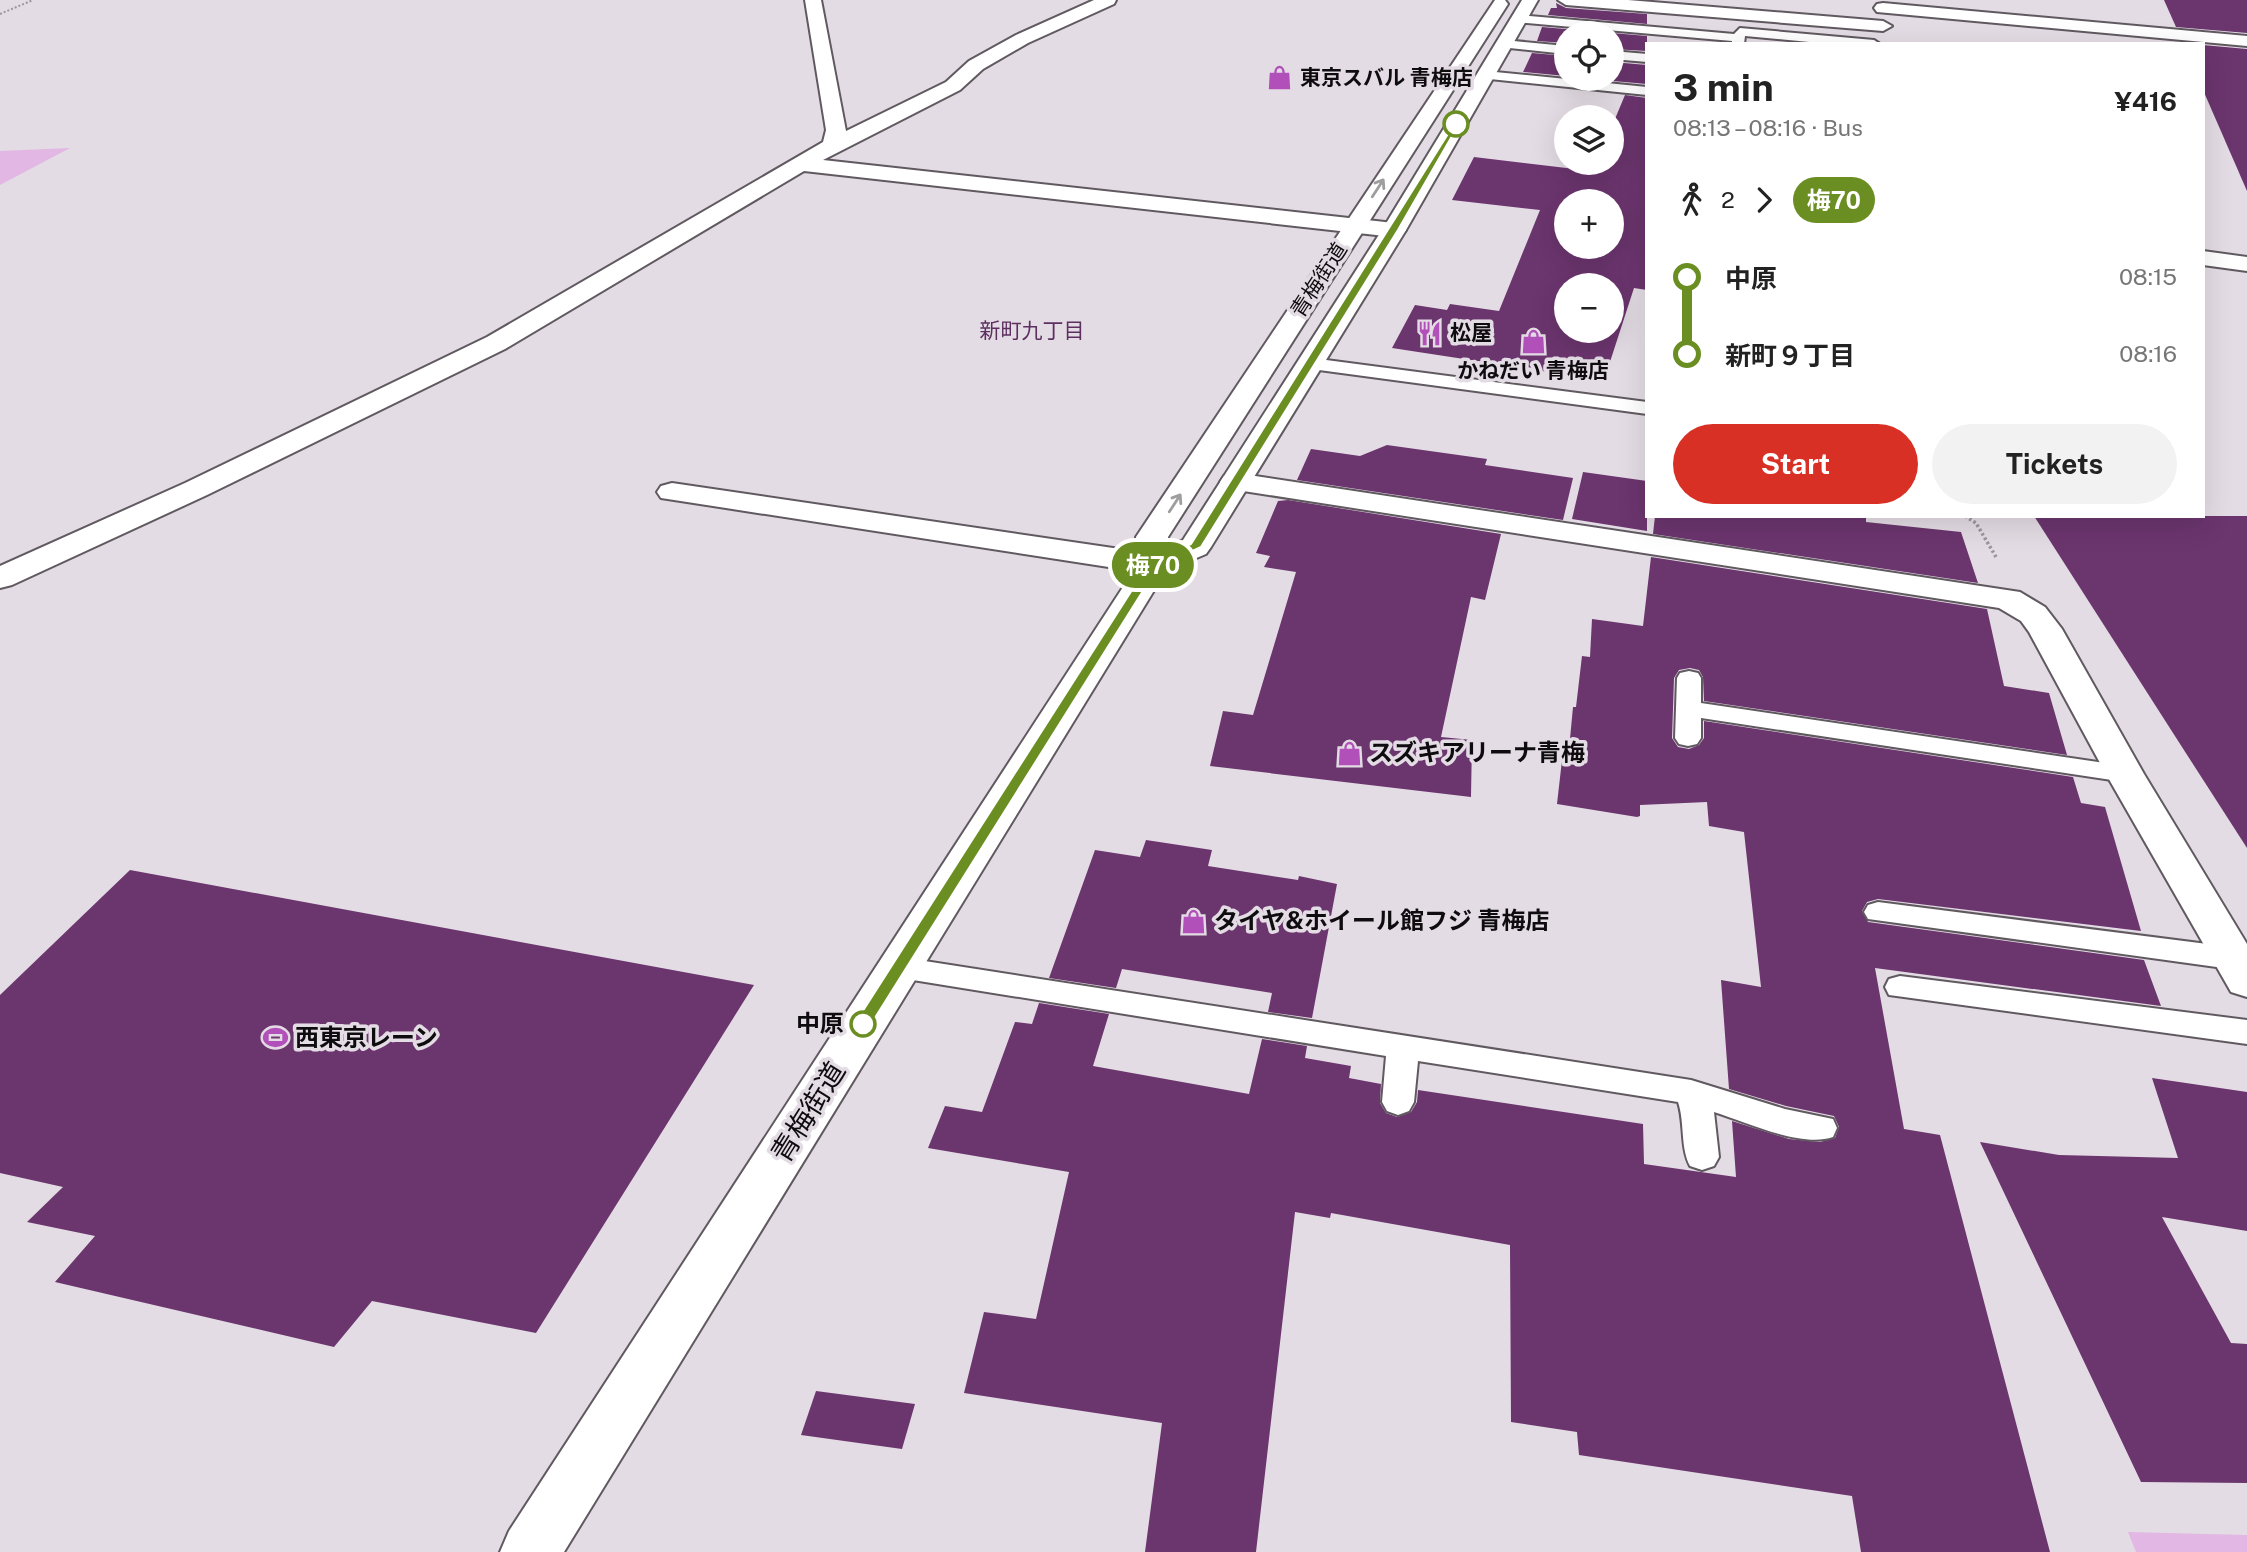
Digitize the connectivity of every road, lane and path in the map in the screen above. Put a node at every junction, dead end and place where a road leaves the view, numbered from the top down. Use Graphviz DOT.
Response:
graph roads {
  1 [pos="33,0"];
  2 [pos="813,0"];
  3 [pos="1108,0"];
  4 [pos="1502,0"];
  5 [pos="1530,0"];
  6 [pos="1566,0"];
  7 [pos="0,14"];
  8 [pos="1519,19"];
  9 [pos="1882,20"];
  10 [pos="1738,41"];
  11 [pos="2247,41"];
  12 [pos="1852,42"];
  13 [pos="1504,44"];
  14 [pos="1554,49"];
  15 [pos="1624,56"];
  16 [pos="1645,58"];
  17 [pos="1486,75"];
  18 [pos="1645,91"];
  19 [pos="833,145"];
  20 [pos="800,164"];
  21 [pos="1354,225"];
  22 [pos="1394,230"];
  23 [pos="2205,258"];
  24 [pos="2247,264"];
  25 [pos="1311,364"];
  26 [pos="1645,408"];
  27 [pos="1235,482"];
  28 [pos="672,492"];
  29 [pos="1154,565"];
  30 [pos="0,578"];
  31 [pos="1689,678"];
  32 [pos="1690,709"];
  33 [pos="1688,738"];
  34 [pos="2125,775"];
  35 [pos="1878,912"];
  36 [pos="899,968"];
  37 [pos="2239,970"];
  38 [pos="1900,987"];
  39 [pos="2247,1032"];
  40 [pos="1403,1048"];
  41 [pos="1690,1092"];
  42 [pos="1398,1102"];
  43 [pos="1821,1128"];
  44 [pos="1702,1157"];
  45 [pos="530,1552"];
  1 -- 7 [label="path"];
  2 -- 19 [label="street"];
  3 -- 19 [label="street"];
  21 -- 4 [label="street, 青梅街道, one-way"];
  5 -- 8 [label="street, 青梅街道"];
  6 -- 9 [label="street"];
  8 -- 10 [label="lane"];
  8 -- 13 [label="street, 青梅街道"];
  9 -- 11 [label="street"];
  10 -- 12 [label="lane"];
  13 -- 14 [label="lane"];
  13 -- 17 [label="street, 青梅街道"];
  15 -- 16 [label="lane"];
  17 -- 18 [label="lane"];
  17 -- 22 [label="street, 青梅街道"];
  19 -- 20 [label="street"];
  20 -- 21 [label="street"];
  20 -- 30 [label="street"];
  21 -- 22 [label="street"];
  29 -- 21 [label="street, 青梅街道, one-way"];
  22 -- 25 [label="street, 青梅街道"];
  23 -- 24 [label="street"];
  25 -- 26 [label="lane"];
  25 -- 27 [label="street, 青梅街道"];
  27 -- 29 [label="street, 青梅街道"];
  27 -- 34 [label="street"];
  28 -- 29 [label="street"];
  29 -- 36 [label="street, 青梅街道"];
  31 -- 32 [label="lane"];
  32 -- 33 [label="lane"];
  32 -- 34 [label="lane"];
  34 -- 37 [label="street"];
  35 -- 37 [label="lane"];
  36 -- 40 [label="lane"];
  36 -- 45 [label="street, 青梅街道"];
  38 -- 39 [label="lane"];
  40 -- 41 [label="lane"];
  40 -- 42 [label="lane"];
  41 -- 43 [label="lane"];
  41 -- 44 [label="lane"];
}
